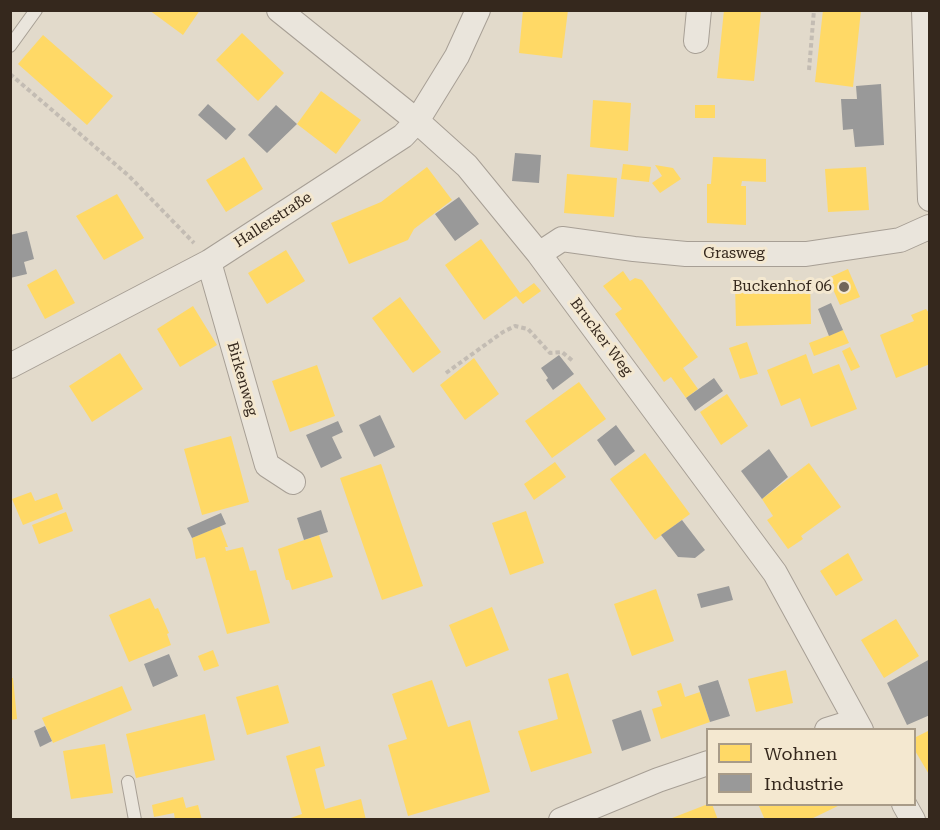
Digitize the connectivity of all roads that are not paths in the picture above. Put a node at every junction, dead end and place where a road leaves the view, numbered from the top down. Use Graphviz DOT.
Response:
graph roads {
  1 [pos="36,10"];
  2 [pos="279,10"];
  3 [pos="478,10"];
  4 [pos="699,10"];
  5 [pos="924,10"];
  6 [pos="696,41"];
  7 [pos="10,46"];
  8 [pos="417,121"];
  9 [pos="930,200"];
  10 [pos="929,227"];
  11 [pos="539,254"];
  12 [pos="209,262"];
  13 [pos="10,366"];
  14 [pos="293,482"];
  15 [pos="858,725"];
  16 [pos="835,728"];
  17 [pos="706,764"];
  18 [pos="128,782"];
  19 [pos="905,806"];
  20 [pos="135,819"];
  21 [pos="561,819"];
  22 [pos="913,819"];
  1 -- 7 [label="lane"];
  2 -- 8 [label="street, Brucker Weg"];
  3 -- 8 [label="street, Hallerstraße"];
  4 -- 6 [label="street"];
  5 -- 9 [label="street, Grasweg"];
  8 -- 11 [label="street, Brucker Weg"];
  8 -- 12 [label="street, Hallerstraße"];
  9 -- 10 [label="street, Grasweg"];
  10 -- 11 [label="street, Grasweg"];
  11 -- 15 [label="street, Brucker Weg"];
  12 -- 13 [label="street, Hallerstraße"];
  12 -- 14 [label="street, Birkenweg"];
  15 -- 16 [label="street"];
  17 -- 21 [label="street"];
  18 -- 20 [label="lane"];
  19 -- 22 [label="street"];
}
